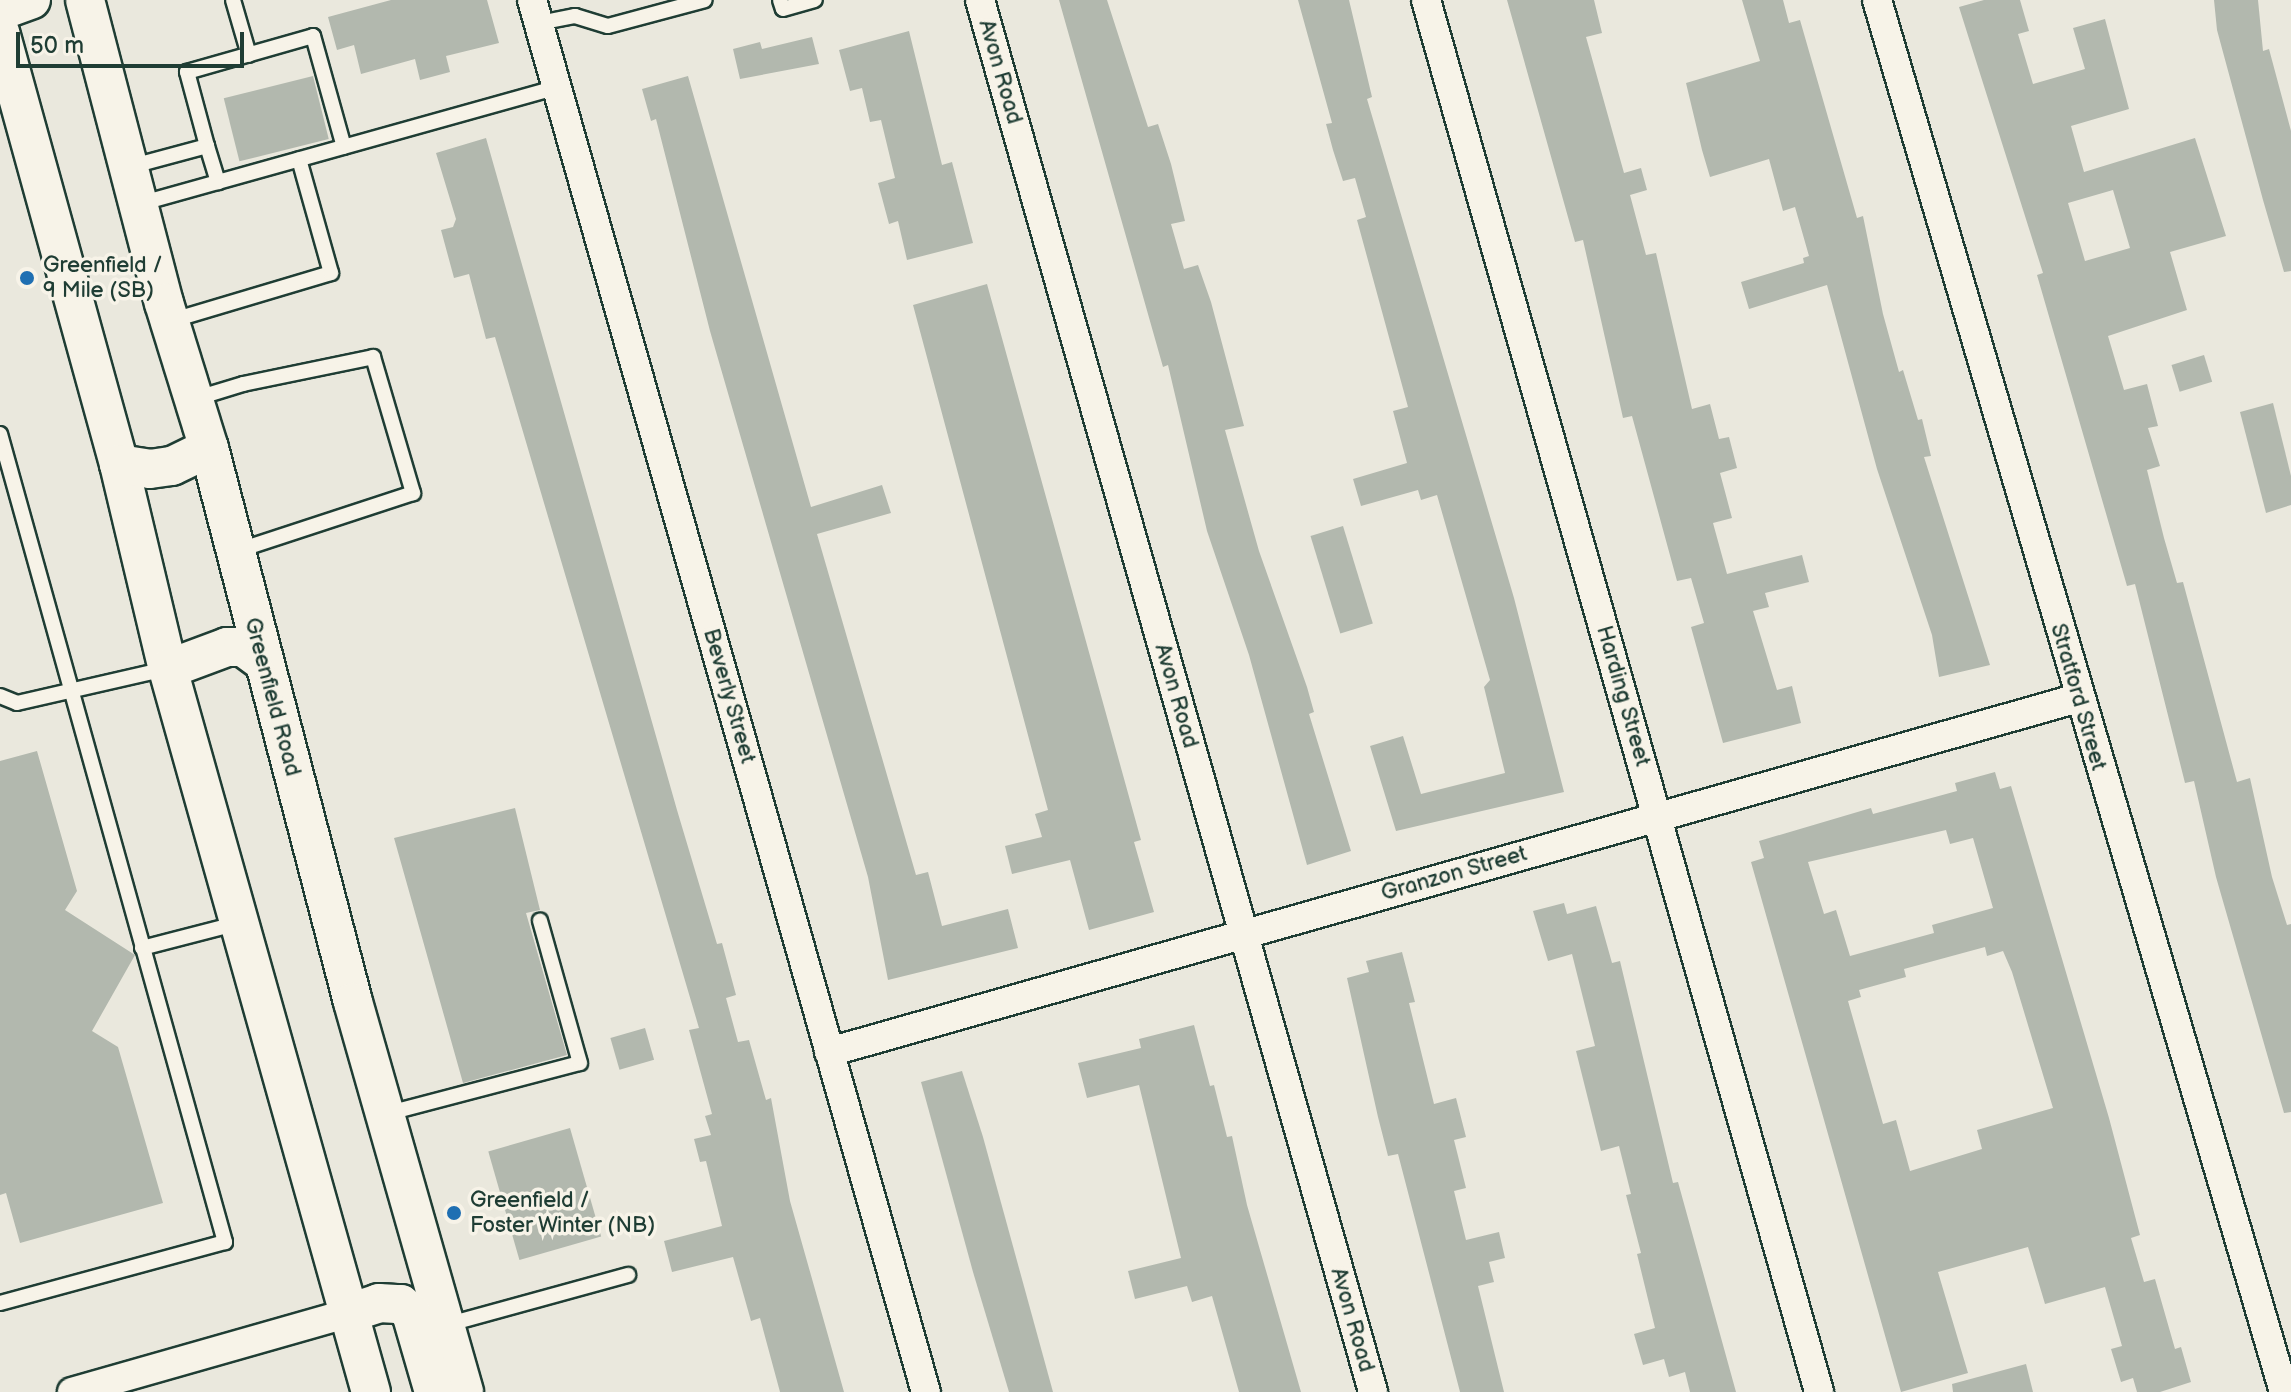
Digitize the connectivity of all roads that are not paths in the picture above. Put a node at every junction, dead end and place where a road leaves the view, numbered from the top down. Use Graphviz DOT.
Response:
graph roads {
  1 [pos="31,0"];
  2 [pos="85,0"];
  3 [pos="233,0"];
  4 [pos="705,0"];
  5 [pos="780,0"];
  6 [pos="815,0"];
  7 [pos="980,0"];
  8 [pos="1426,0"];
  9 [pos="1877,0"];
  10 [pos="0,11"];
  11 [pos="536,12"];
  12 [pos="0,32"];
  13 [pos="249,55"];
  14 [pos="559,87"];
  15 [pos="207,146"];
  16 [pos="344,147"];
  17 [pos="299,159"];
  18 [pos="129,167"];
  19 [pos="218,182"];
  20 [pos="138,204"];
  21 [pos="170,321"];
  22 [pos="194,399"];
  23 [pos="0,434"];
  24 [pos="209,448"];
  25 [pos="119,464"];
  26 [pos="233,552"];
  27 [pos="262,661"];
  28 [pos="168,669"];
  29 [pos="71,691"];
  30 [pos="0,696"];
  31 [pos="2078,698"];
  32 [pos="1657,817"];
  33 [pos="540,921"];
  34 [pos="239,923"];
  35 [pos="1243,934"];
  36 [pos="142,948"];
  37 [pos="829,1052"];
  38 [pos="389,1113"];
  39 [pos="628,1275"];
  40 [pos="0,1303"];
  41 [pos="349,1313"];
  42 [pos="446,1325"];
  43 [pos="72,1392"];
  44 [pos="371,1392"];
  45 [pos="434,1392"];
  46 [pos="464,1392"];
  47 [pos="926,1392"];
  48 [pos="1373,1392"];
  49 [pos="1819,1392"];
  50 [pos="2284,1392"];
  1 -- 10 [label="main road"];
  2 -- 18 [label="main road, Greenfield Road"];
  3 -- 13 [label="lane"];
  4 -- 11 [label="lane"];
  5 -- 6 [label="lane"];
  7 -- 35 [label="street, Avon Road"];
  8 -- 32 [label="street, Harding Street"];
  9 -- 31 [label="street, Stratford Street"];
  11 -- 14 [label="street, Beverly Street"];
  12 -- 25 [label="main road"];
  13 -- 15 [label="lane"];
  13 -- 16 [label="lane"];
  14 -- 16 [label="lane"];
  14 -- 37 [label="street, Beverly Street"];
  15 -- 18 [label="lane"];
  15 -- 19 [label="lane"];
  16 -- 17 [label="lane"];
  17 -- 19 [label="lane"];
  17 -- 21 [label="lane"];
  18 -- 20 [label="main road, Greenfield Road"];
  19 -- 20 [label="lane"];
  20 -- 21 [label="main road, Greenfield Road"];
  21 -- 22 [label="main road, Greenfield Road"];
  22 -- 24 [label="main road, Greenfield Road"];
  22 -- 26 [label="lane"];
  23 -- 29 [label="lane"];
  24 -- 25 [label="main road"];
  24 -- 26 [label="main road, Greenfield Road"];
  25 -- 28 [label="main road"];
  26 -- 27 [label="main road, Greenfield Road"];
  27 -- 28 [label="main road"];
  27 -- 38 [label="main road, Greenfield Road"];
  28 -- 29 [label="lane"];
  28 -- 34 [label="main road"];
  29 -- 30 [label="lane"];
  29 -- 36 [label="lane"];
  31 -- 32 [label="street, Granzon Street"];
  31 -- 50 [label="street, Stratford Street"];
  32 -- 35 [label="street, Granzon Street"];
  32 -- 49 [label="street, Harding Street"];
  33 -- 38 [label="lane"];
  34 -- 36 [label="lane"];
  34 -- 41 [label="main road"];
  35 -- 37 [label="street, Granzon Street"];
  35 -- 48 [label="street, Avon Road"];
  36 -- 40 [label="lane"];
  37 -- 47 [label="street, Beverly Street"];
  38 -- 42 [label="main road, Greenfield Road"];
  39 -- 42 [label="lane"];
  41 -- 43 [label="street"];
  41 -- 44 [label="main road"];
  41 -- 45 [label="main road"];
  42 -- 46 [label="main road, Greenfield Road"];
}
